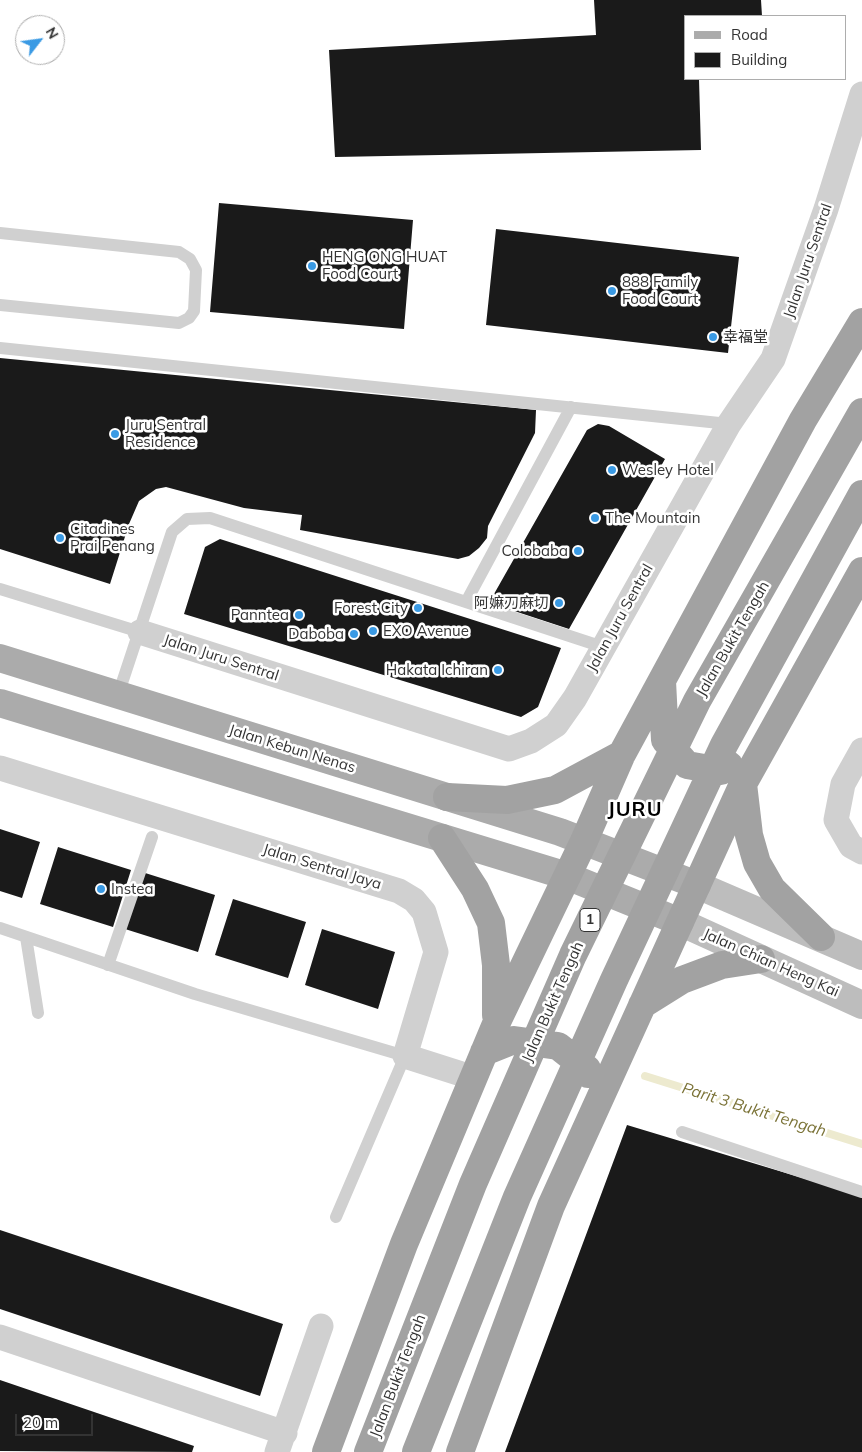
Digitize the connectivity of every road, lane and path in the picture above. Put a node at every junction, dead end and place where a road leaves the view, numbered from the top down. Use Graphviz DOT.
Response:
graph roads {
  1 [pos="859,101"];
  2 [pos="0,233"];
  3 [pos="0,305"];
  4 [pos="862,322"];
  5 [pos="0,348"];
  6 [pos="571,407"];
  7 [pos="862,412"];
  8 [pos="729,424"];
  9 [pos="862,494"];
  10 [pos="862,571"];
  11 [pos="0,590"];
  12 [pos="466,602"];
  13 [pos="140,632"];
  14 [pos="603,647"];
  15 [pos="0,658"];
  16 [pos="662,680"];
  17 [pos="118,694"];
  18 [pos="0,703"];
  19 [pos="770,735"];
  20 [pos="862,750"];
  21 [pos="622,754"];
  22 [pos="0,768"];
  23 [pos="743,784"];
  24 [pos="447,796"];
  25 [pos="152,837"];
  26 [pos="442,838"];
  27 [pos="584,841"];
  28 [pos="862,852"];
  29 [pos="567,876"];
  30 [pos="697,885"];
  31 [pos="680,922"];
  32 [pos="0,928"];
  33 [pos="821,937"];
  34 [pos="26,938"];
  35 [pos="862,956"];
  36 [pos="761,959"];
  37 [pos="108,965"];
  38 [pos="642,1005"];
  39 [pos="862,1005"];
  40 [pos="38,1013"];
  41 [pos="496,1024"];
  42 [pos="484,1052"];
  43 [pos="404,1056"];
  44 [pos="474,1078"];
  45 [pos="596,1108"];
  46 [pos="682,1132"];
  47 [pos="862,1192"];
  48 [pos="336,1217"];
  49 [pos="321,1326"];
  50 [pos="0,1337"];
  51 [pos="281,1442"];
  52 [pos="326,1452"];
  53 [pos="368,1452"];
  54 [pos="416,1452"];
  55 [pos="460,1452"];
  1 -- 8 [label="street, Jalan Juru Sentral"];
  2 -- 3 [label="lane"];
  4 -- 16 [label="highway"];
  5 -- 6 [label="lane"];
  6 -- 8 [label="lane"];
  6 -- 12 [label="lane"];
  7 -- 53 [label="highway, Jalan Bukit Tengah / 1"];
  8 -- 14 [label="street, Jalan Juru Sentral"];
  9 -- 54 [label="highway"];
  10 -- 19 [label="highway"];
  11 -- 13 [label="lane, Jalan Juru Sentral"];
  12 -- 13 [label="lane"];
  12 -- 14 [label="lane"];
  13 -- 14 [label="street, Jalan Juru Sentral"];
  13 -- 17 [label="lane"];
  15 -- 17 [label="main road, Jalan Kebun Nenas"];
  16 -- 19 [label="highway"];
  16 -- 21 [label="highway"];
  17 -- 24 [label="main road, Jalan Kebun Nenas"];
  18 -- 26 [label="main road"];
  19 -- 23 [label="highway"];
  20 -- 28 [label="street"];
  21 -- 24 [label="highway"];
  21 -- 27 [label="highway"];
  22 -- 43 [label="street, Jalan Sentral Jaya"];
  23 -- 30 [label="highway"];
  23 -- 33 [label="highway"];
  24 -- 27 [label="main road, Jalan Kebun Nenas"];
  25 -- 37 [label="lane"];
  26 -- 29 [label="main road"];
  26 -- 41 [label="highway"];
  27 -- 29 [label="highway"];
  27 -- 30 [label="main road, Jalan Kebun Nenas"];
  29 -- 31 [label="main road"];
  29 -- 41 [label="highway"];
  30 -- 31 [label="highway"];
  30 -- 33 [label="main road"];
  31 -- 36 [label="main road, Jalan Chian Heng Kai"];
  31 -- 38 [label="highway"];
  32 -- 34 [label="lane"];
  33 -- 35 [label="main road"];
  34 -- 37 [label="lane"];
  34 -- 40 [label="lane"];
  36 -- 38 [label="highway"];
  36 -- 39 [label="main road, Jalan Chian Heng Kai"];
  37 -- 43 [label="lane"];
  38 -- 45 [label="highway"];
  41 -- 42 [label="highway"];
  42 -- 44 [label="highway"];
  42 -- 45 [label="highway"];
  43 -- 44 [label="street"];
  43 -- 48 [label="lane"];
  44 -- 52 [label="highway"];
  45 -- 55 [label="highway"];
  46 -- 47 [label="lane"];
  49 -- 51 [label="street"];
  50 -- 51 [label="street"];
}
